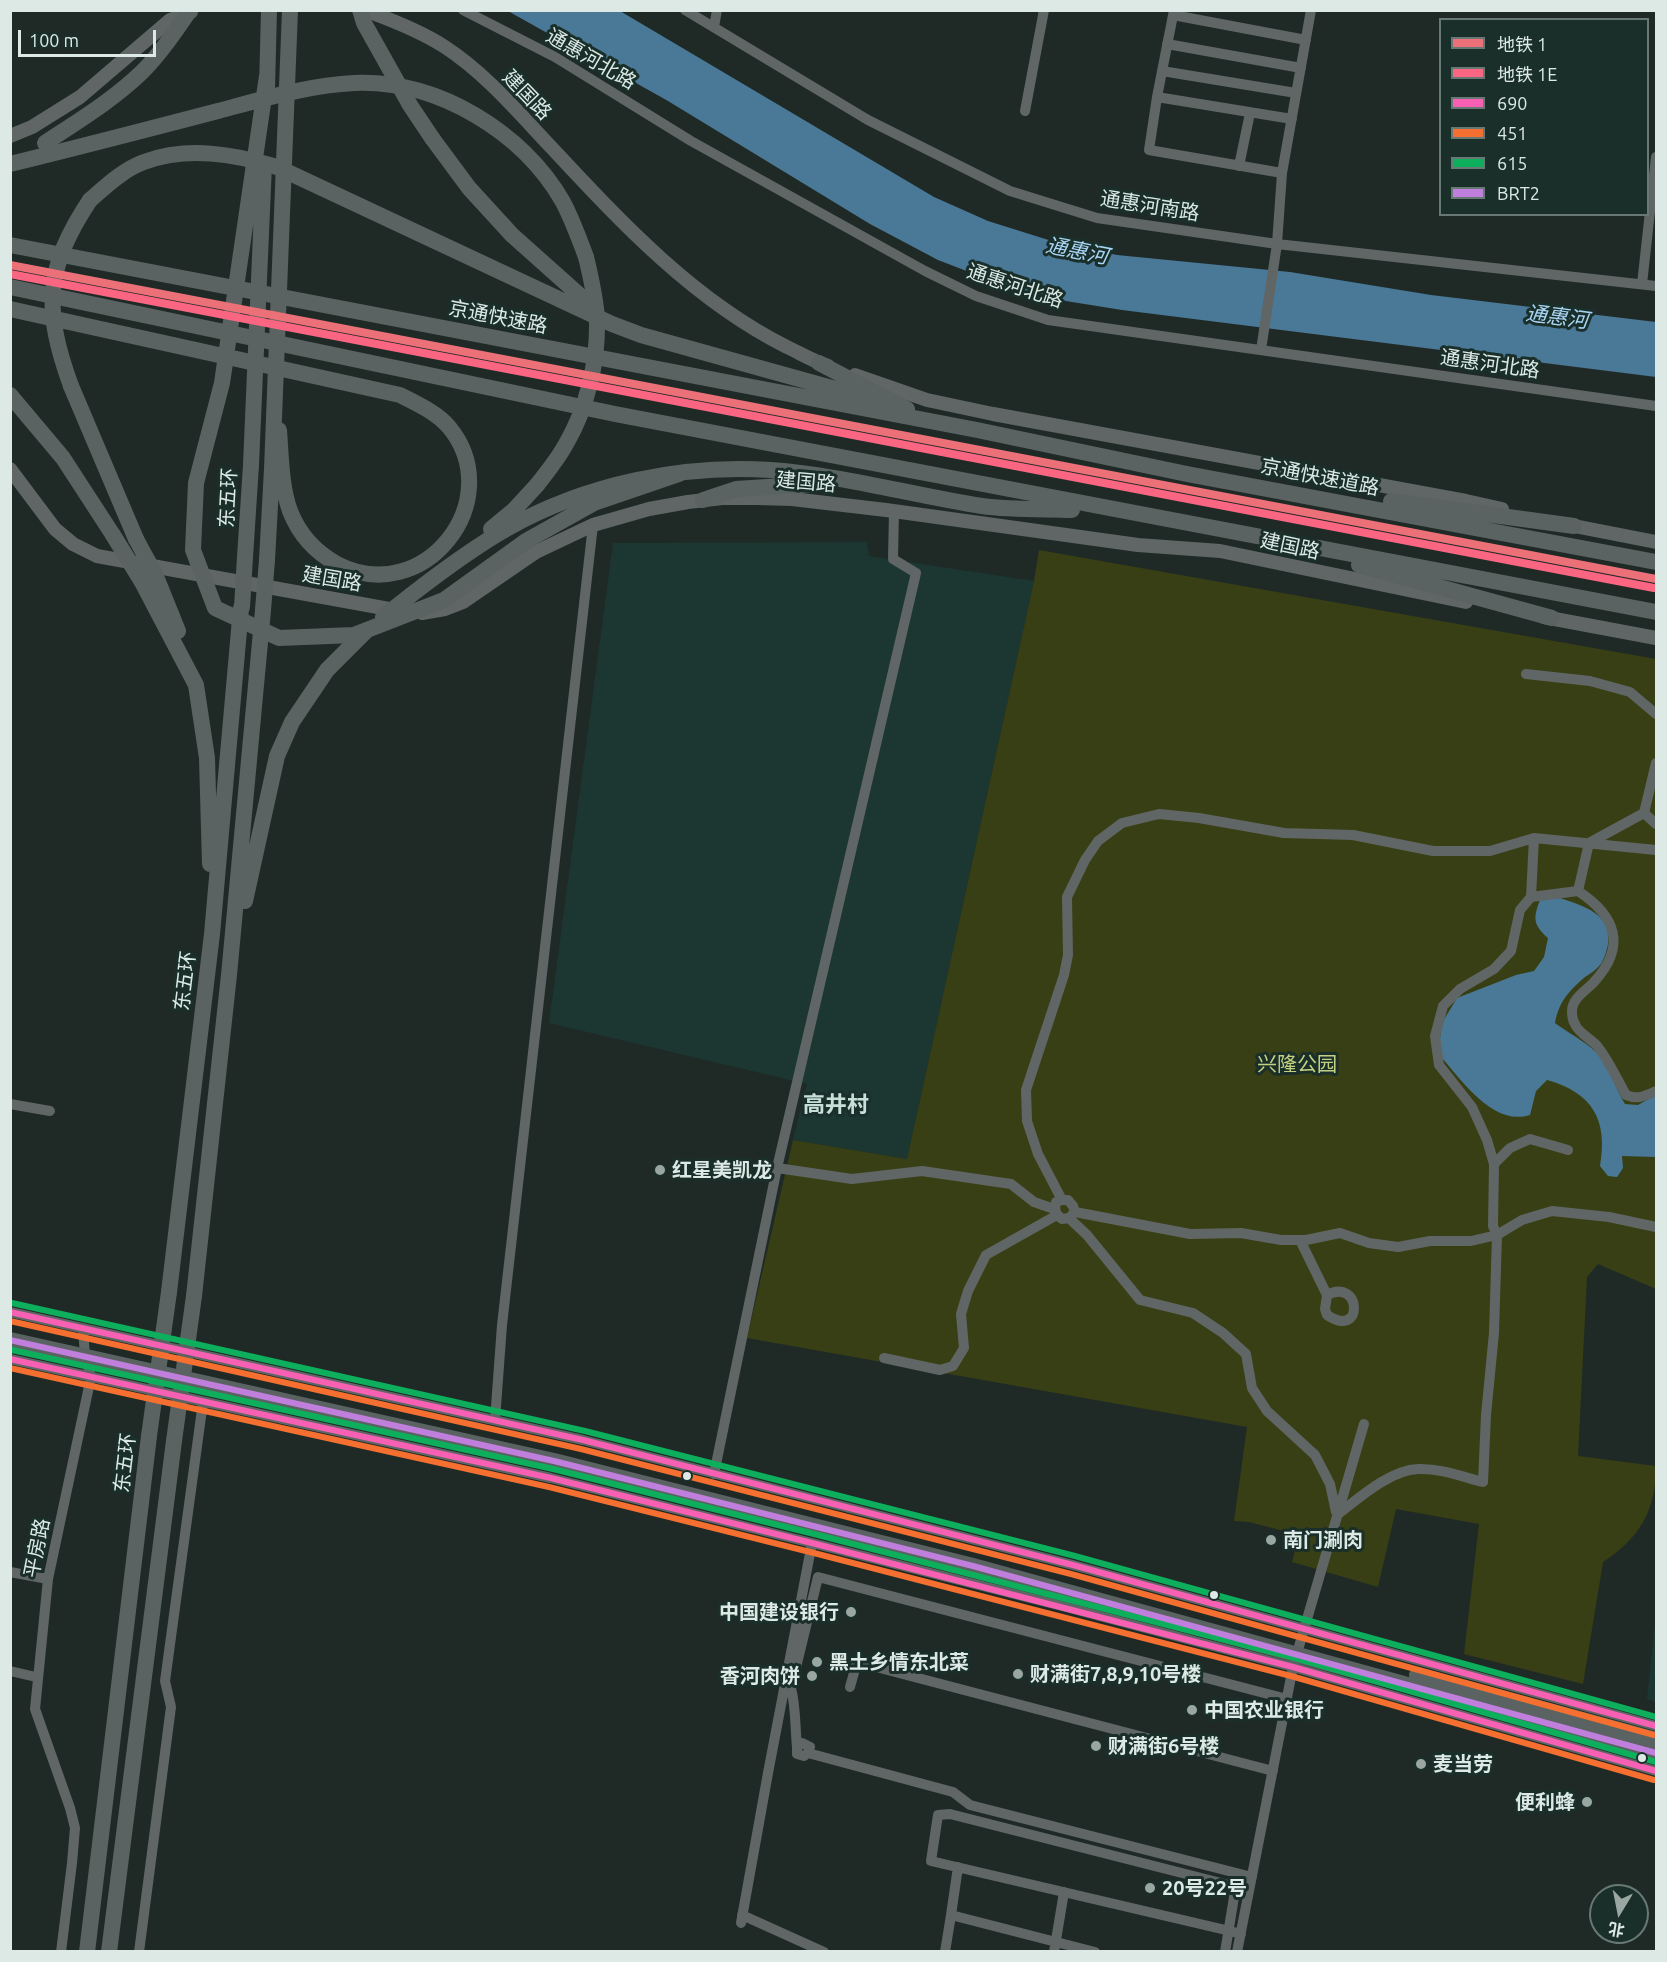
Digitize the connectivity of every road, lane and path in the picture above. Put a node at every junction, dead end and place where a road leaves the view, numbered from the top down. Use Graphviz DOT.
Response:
graph roads {
  1 [pos="190,10"];
  2 [pos="195,10"];
  3 [pos="269,10"];
  4 [pos="290,10"];
  5 [pos="360,10"];
  6 [pos="366,10"];
  7 [pos="463,10"];
  8 [pos="685,10"];
  9 [pos="717,10"];
  10 [pos="1044,10"];
  11 [pos="1310,11"];
  12 [pos="1173,13"];
  13 [pos="714,27"];
  14 [pos="1306,40"];
  15 [pos="1167,44"];
  16 [pos="1300,68"];
  17 [pos="1162,70"];
  18 [pos="267,76"];
  19 [pos="1296,93"];
  20 [pos="1157,97"];
  21 [pos="1025,111"];
  22 [pos="1250,113"];
  23 [pos="1292,119"];
  24 [pos="10,136"];
  25 [pos="1656,157"];
  26 [pos="10,159"];
  27 [pos="10,164"];
  28 [pos="1239,166"];
  29 [pos="1282,173"];
  30 [pos="1277,244"];
  31 [pos="10,245"];
  32 [pos="1642,284"];
  33 [pos="1656,286"];
  34 [pos="10,287"];
  35 [pos="10,309"];
  36 [pos="612,324"];
  37 [pos="1261,345"];
  38 [pos="819,363"];
  39 [pos="10,395"];
  40 [pos="1656,406"];
  41 [pos="906,409"];
  42 [pos="977,430"];
  43 [pos="10,469"];
  44 [pos="277,471"];
  45 [pos="679,474"];
  46 [pos="1187,474"];
  47 [pos="859,483"];
  48 [pos="703,500"];
  49 [pos="894,512"];
  50 [pos="1132,513"];
  51 [pos="593,525"];
  52 [pos="1574,526"];
  53 [pos="1242,533"];
  54 [pos="1656,542"];
  55 [pos="1656,562"];
  56 [pos="452,564"];
  57 [pos="148,578"];
  58 [pos="1656,612"];
  59 [pos="1552,618"];
  60 [pos="1656,638"];
  61 [pos="1526,674"];
  62 [pos="1656,714"];
  63 [pos="1656,763"];
  64 [pos="1644,813"];
  65 [pos="1656,824"];
  66 [pos="1534,838"];
  67 [pos="1589,843"];
  68 [pos="1656,850"];
  69 [pos="1578,891"];
  70 [pos="1531,897"];
  71 [pos="212,934"];
  72 [pos="230,975"];
  73 [pos="1656,1091"];
  74 [pos="10,1104"];
  75 [pos="50,1111"];
  76 [pos="1568,1150"];
  77 [pos="1494,1164"];
  78 [pos="777,1168"];
  79 [pos="1062,1200"];
  80 [pos="1056,1212"];
  81 [pos="1072,1215"];
  82 [pos="1656,1227"];
  83 [pos="1497,1235"];
  84 [pos="1300,1240"];
  85 [pos="1327,1295"];
  86 [pos="10,1312"];
  87 [pos="83,1328"];
  88 [pos="10,1330"];
  89 [pos="10,1340"];
  90 [pos="85,1352"];
  91 [pos="884,1358"];
  92 [pos="10,1359"];
  93 [pos="90,1377"];
  94 [pos="203,1402"];
  95 [pos="495,1420"];
  96 [pos="1364,1424"];
  97 [pos="714,1474"];
  98 [pos="1337,1515"];
  99 [pos="812,1543"];
  100 [pos="10,1572"];
  101 [pos="48,1579"];
  102 [pos="1298,1648"];
  103 [pos="10,1671"];
  104 [pos="36,1677"];
  105 [pos="850,1687"];
  106 [pos="1287,1700"];
  107 [pos="1656,1726"];
  108 [pos="1656,1740"];
  109 [pos="1656,1753"];
  110 [pos="1273,1771"];
  111 [pos="1656,1771"];
  112 [pos="958,1867"];
  113 [pos="1252,1877"];
  114 [pos="1064,1892"];
  115 [pos="951,1916"];
  116 [pos="1235,1933"];
  117 [pos="1055,1947"];
  118 [pos="61,1952"];
  119 [pos="87,1952"];
  120 [pos="109,1952"];
  121 [pos="138,1952"];
  122 [pos="824,1952"];
  123 [pos="945,1952"];
  124 [pos="1095,1952"];
  125 [pos="1225,1952"];
  126 [pos="1237,1952"];
  1 -- 26 [label="highway, bridge"];
  2 -- 24 [label="main road"];
  3 -- 18 [label="highway, 东五环, bridge"];
  4 -- 44 [label="highway, bridge"];
  5 -- 36 [label="highway, bridge"];
  6 -- 38 [label="main road, 建国路"];
  7 -- 37 [label="street, 通惠河北路"];
  8 -- 13 [label="street, 通惠河南路"];
  9 -- 13 [label="street"];
  10 -- 21 [label="street"];
  11 -- 14 [label="street"];
  12 -- 14 [label="street"];
  12 -- 15 [label="street"];
  13 -- 30 [label="street, 通惠河南路"];
  14 -- 16 [label="street"];
  15 -- 16 [label="street"];
  15 -- 17 [label="street"];
  16 -- 19 [label="street"];
  17 -- 19 [label="street"];
  17 -- 20 [label="street"];
  18 -- 45 [label="highway, bridge"];
  18 -- 71 [label="highway, 东五环, bridge"];
  19 -- 23 [label="street"];
  20 -- 22 [label="street"];
  20 -- 28 [label="street"];
  22 -- 23 [label="street"];
  22 -- 28 [label="street"];
  23 -- 29 [label="street"];
  25 -- 32 [label="street"];
  27 -- 56 [label="highway, bridge"];
  28 -- 29 [label="street"];
  29 -- 30 [label="street"];
  30 -- 32 [label="street, 通惠河南路"];
  30 -- 37 [label="street"];
  31 -- 42 [label="highway, 京通快速路"];
  32 -- 33 [label="street, 通惠河南路"];
  34 -- 50 [label="highway"];
  35 -- 44 [label="highway"];
  36 -- 41 [label="highway"];
  36 -- 57 [label="highway, bridge"];
  37 -- 40 [label="street, 通惠河北路"];
  38 -- 41 [label="highway"];
  38 -- 52 [label="main road, 建国路"];
  39 -- 57 [label="highway, bridge"];
  41 -- 42 [label="highway"];
  42 -- 46 [label="highway, 京通快速道路"];
  43 -- 51 [label="main road, 建国路"];
  44 -- 72 [label="highway, bridge"];
  45 -- 47 [label="highway"];
  45 -- 56 [label="highway"];
  46 -- 52 [label="highway"];
  46 -- 55 [label="highway, 京通快速道路"];
  47 -- 48 [label="highway"];
  47 -- 50 [label="highway"];
  48 -- 49 [label="main road, 建国路"];
  48 -- 51 [label="main road, 建国路"];
  49 -- 59 [label="main road, 建国路"];
  49 -- 78 [label="street"];
  50 -- 53 [label="highway"];
  51 -- 95 [label="street"];
  52 -- 54 [label="main road, 建国路"];
  53 -- 58 [label="highway"];
  53 -- 59 [label="highway"];
  56 -- 72 [label="highway, bridge"];
  57 -- 71 [label="highway"];
  59 -- 60 [label="main road, 建国路"];
  61 -- 62 [label="street"];
  63 -- 64 [label="street"];
  64 -- 65 [label="street"];
  64 -- 67 [label="street"];
  66 -- 67 [label="street"];
  66 -- 70 [label="street"];
  66 -- 79 [label="street"];
  67 -- 68 [label="street"];
  67 -- 69 [label="street"];
  69 -- 70 [label="street"];
  69 -- 73 [label="street"];
  70 -- 77 [label="street"];
  71 -- 119 [label="highway, 东五环, bridge"];
  72 -- 120 [label="highway, bridge"];
  74 -- 75 [label="street"];
  76 -- 77 [label="street"];
  77 -- 83 [label="street"];
  78 -- 80 [label="street"];
  78 -- 97 [label="street"];
  79 -- 80 [label="street"];
  79 -- 81 [label="street"];
  80 -- 81 [label="street"];
  80 -- 91 [label="street"];
  81 -- 84 [label="street"];
  81 -- 98 [label="street"];
  82 -- 83 [label="street"];
  83 -- 84 [label="street"];
  83 -- 98 [label="street"];
  84 -- 85 [label="street"];
  86 -- 87 [label="street"];
  87 -- 90 [label="street, 平房路"];
  87 -- 95 [label="street"];
  88 -- 90 [label="highway"];
  89 -- 90 [label="highway"];
  90 -- 93 [label="street, 平房路"];
  90 -- 102 [label="highway"];
  92 -- 93 [label="street"];
  93 -- 94 [label="street"];
  93 -- 101 [label="street, 平房路"];
  94 -- 99 [label="street"];
  94 -- 121 [label="street"];
  95 -- 97 [label="street"];
  96 -- 98 [label="street"];
  97 -- 102 [label="street"];
  98 -- 102 [label="street"];
  99 -- 102 [label="street"];
  99 -- 122 [label="street"];
  100 -- 101 [label="street"];
  101 -- 104 [label="street, 平房路"];
  102 -- 106 [label="street"];
  102 -- 107 [label="street"];
  102 -- 108 [label="highway"];
  102 -- 109 [label="highway"];
  102 -- 111 [label="street"];
  103 -- 104 [label="street"];
  104 -- 118 [label="street, 平房路"];
  105 -- 110 [label="street"];
  106 -- 110 [label="street"];
  106 -- 113 [label="street"];
  110 -- 113 [label="street"];
  112 -- 114 [label="street"];
  112 -- 115 [label="street"];
  112 -- 116 [label="street"];
  113 -- 116 [label="street"];
  114 -- 116 [label="street"];
  114 -- 117 [label="street"];
  115 -- 117 [label="street"];
  115 -- 123 [label="street"];
  116 -- 125 [label="street"];
  116 -- 126 [label="street"];
  117 -- 124 [label="street"];
}
